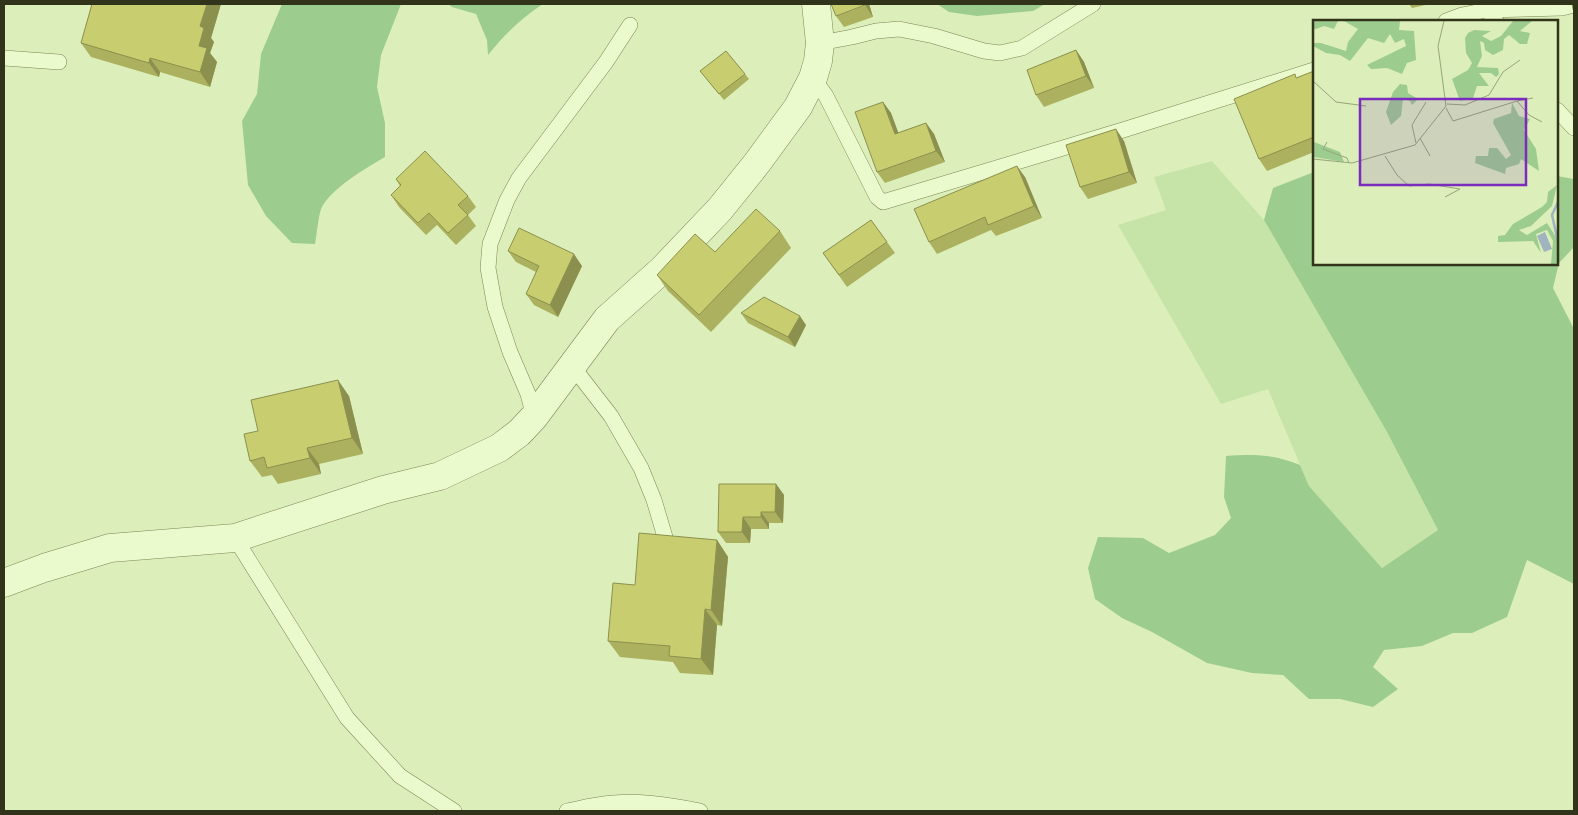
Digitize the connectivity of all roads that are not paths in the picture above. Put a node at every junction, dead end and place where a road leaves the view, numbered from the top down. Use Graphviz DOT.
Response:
graph roads {
  1 [pos="816,4"];
  2 [pos="1093,4"];
  3 [pos="1574,5"];
  4 [pos="1491,16"];
  5 [pos="1449,20"];
  6 [pos="630,25"];
  7 [pos="820,43"];
  8 [pos="4,58"];
  9 [pos="59,62"];
  10 [pos="1313,70"];
  11 [pos="813,78"];
  12 [pos="1558,111"];
  13 [pos="1574,128"];
  14 [pos="573,367"];
  15 [pos="534,418"];
  16 [pos="665,537"];
  17 [pos="235,538"];
  18 [pos="4,583"];
  19 [pos="454,811"];
  20 [pos="568,811"];
  21 [pos="700,811"];
  1 -- 7 [label="street"];
  2 -- 7 [label="lane"];
  3 -- 4 [label="lane"];
  4 -- 5 [label="lane"];
  6 -- 15 [label="lane"];
  7 -- 11 [label="street"];
  8 -- 9 [label="lane"];
  10 -- 11 [label="lane"];
  11 -- 14 [label="street"];
  12 -- 13 [label="lane"];
  14 -- 15 [label="street"];
  14 -- 16 [label="lane"];
  15 -- 17 [label="street"];
  17 -- 18 [label="street"];
  17 -- 19 [label="lane"];
  20 -- 21 [label="lane"];
}
